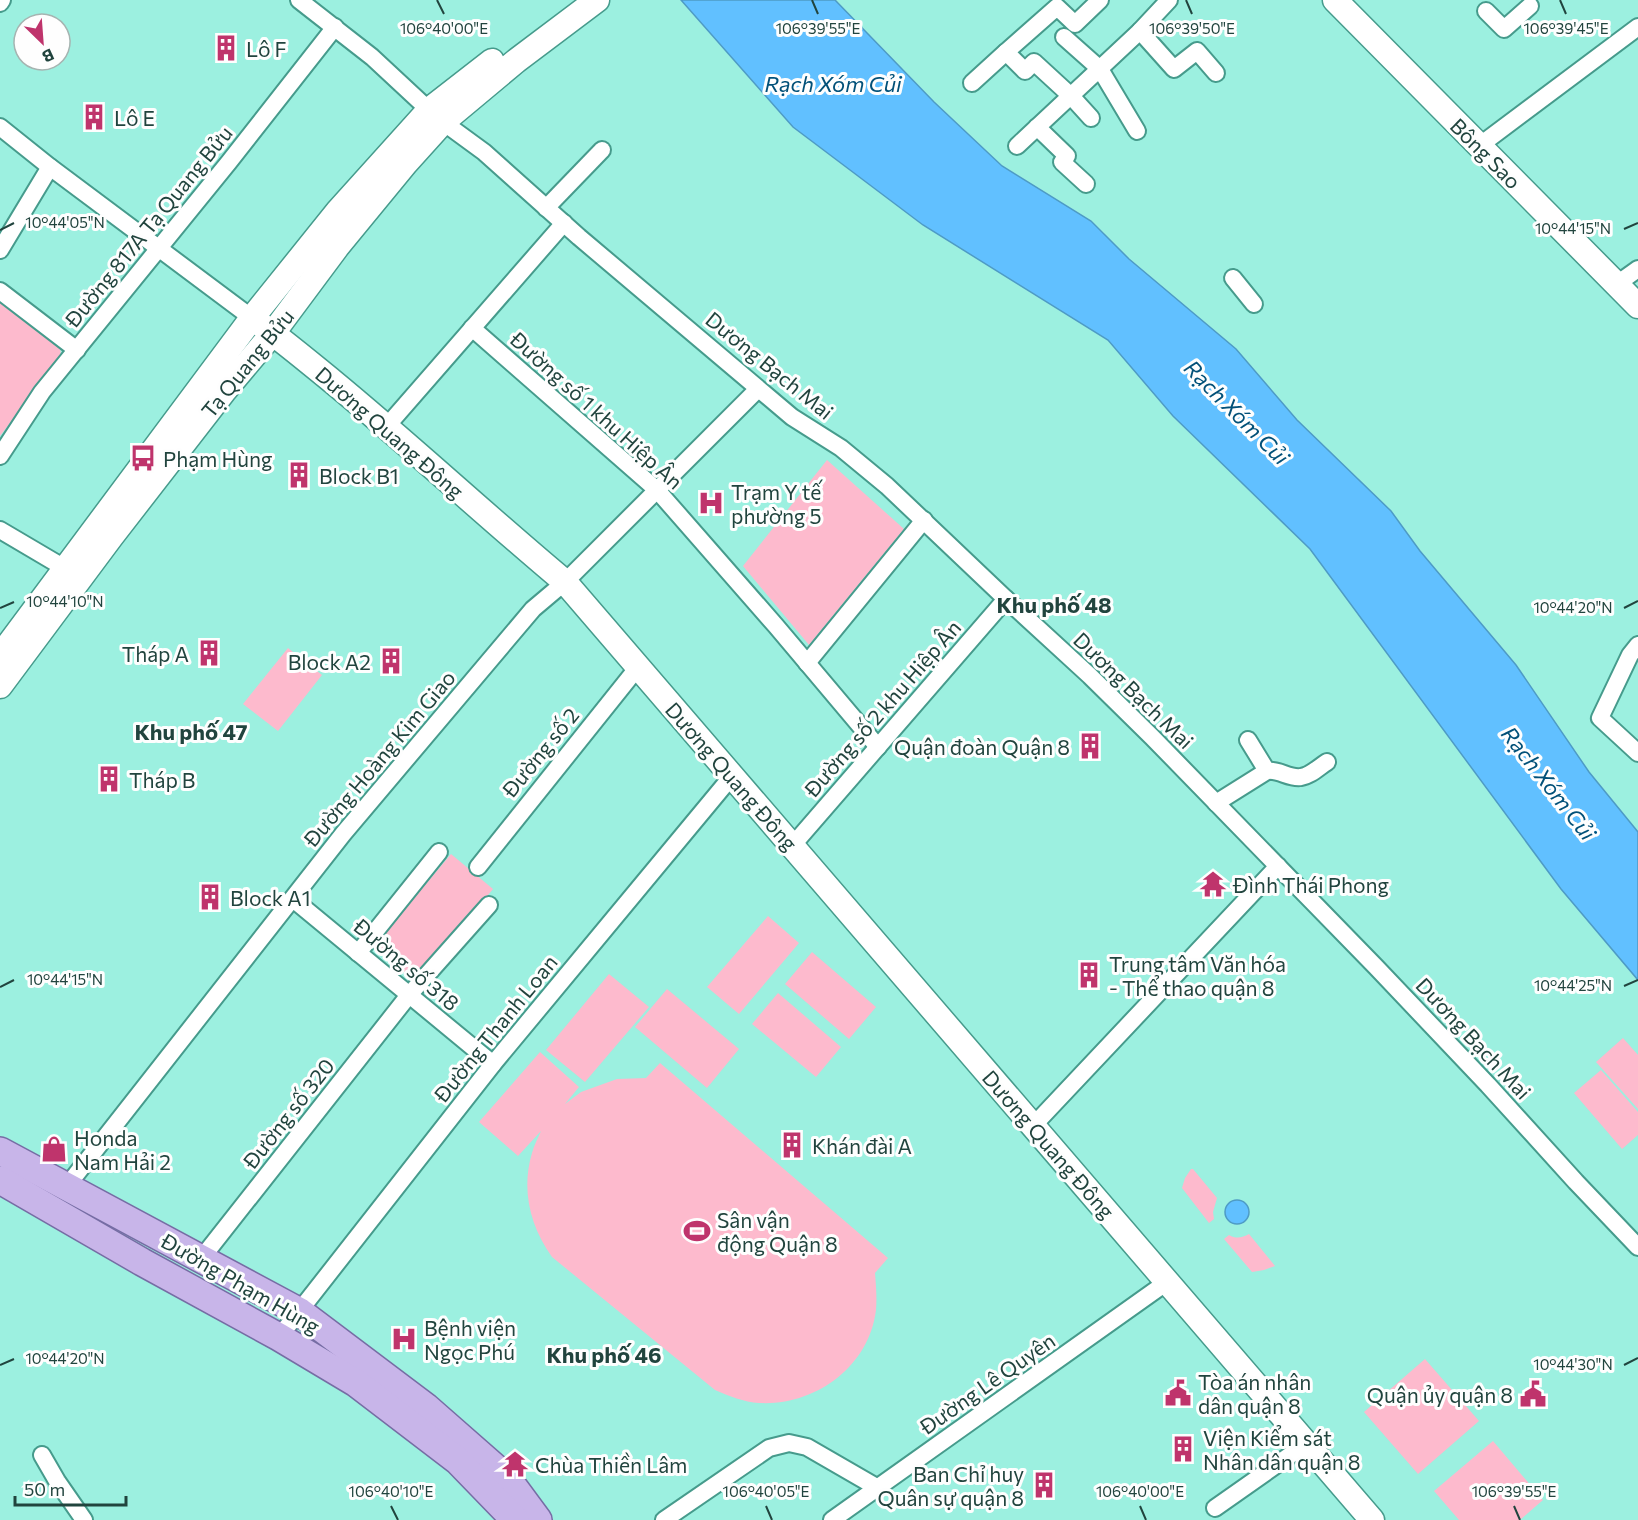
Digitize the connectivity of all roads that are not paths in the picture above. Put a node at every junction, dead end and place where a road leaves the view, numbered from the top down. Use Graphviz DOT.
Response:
graph roads {
  1 [pos="299,0"];
  2 [pos="573,0"];
  3 [pos="597,0"];
  4 [pos="1100,0"];
  5 [pos="1168,0"];
  6 [pos="1335,0"];
  7 [pos="1530,6"];
  8 [pos="1486,11"];
  9 [pos="335,27"];
  10 [pos="1638,27"];
  11 [pos="1140,31"];
  12 [pos="1064,37"];
  13 [pos="1006,52"];
  14 [pos="511,56"];
  15 [pos="1100,69"];
  16 [pos="1216,73"];
  17 [pos="972,83"];
  18 [pos="1071,96"];
  19 [pos="436,116"];
  20 [pos="1091,118"];
  21 [pos="0,127"];
  22 [pos="1037,127"];
  23 [pos="1137,131"];
  24 [pos="1017,146"];
  25 [pos="1479,146"];
  26 [pos="602,150"];
  27 [pos="50,167"];
  28 [pos="1086,184"];
  29 [pos="546,208"];
  30 [pos="564,224"];
  31 [pos="159,248"];
  32 [pos="0,250"];
  33 [pos="1638,269"];
  34 [pos="1233,278"];
  35 [pos="1617,284"];
  36 [pos="0,291"];
  37 [pos="1254,304"];
  38 [pos="1638,306"];
  39 [pos="252,318"];
  40 [pos="472,328"];
  41 [pos="273,333"];
  42 [pos="77,350"];
  43 [pos="758,388"];
  44 [pos="387,426"];
  45 [pos="0,456"];
  46 [pos="657,490"];
  47 [pos="924,520"];
  48 [pos="0,530"];
  49 [pos="73,573"];
  50 [pos="565,582"];
  51 [pos="1006,599"];
  52 [pos="1638,645"];
  53 [pos="2,651"];
  54 [pos="807,663"];
  55 [pos="638,666"];
  56 [pos="0,686"];
  57 [pos="1248,740"];
  58 [pos="878,747"];
  59 [pos="1638,753"];
  60 [pos="1327,762"];
  61 [pos="1267,771"];
  62 [pos="732,776"];
  63 [pos="1216,803"];
  64 [pos="792,846"];
  65 [pos="439,852"];
  66 [pos="1278,866"];
  67 [pos="478,867"];
  68 [pos="293,898"];
  69 [pos="489,904"];
  70 [pos="358,953"];
  71 [pos="410,994"];
  72 [pos="493,1064"];
  73 [pos="1033,1126"];
  74 [pos="0,1151"];
  75 [pos="0,1180"];
  76 [pos="67,1186"];
  77 [pos="1638,1247"];
  78 [pos="201,1259"];
  79 [pos="1167,1282"];
  80 [pos="300,1312"];
  81 [pos="279,1337"];
  82 [pos="1306,1444"];
  83 [pos="42,1455"];
  84 [pos="878,1488"];
  85 [pos="1215,1508"];
  86 [pos="519,1519"];
  87 [pos="84,1520"];
  88 [pos="664,1520"];
  89 [pos="832,1520"];
  90 [pos="1372,1520"];
  1 -- 9 [label="street, Dương Bạch Mai"];
  2 -- 14 [label="street"];
  3 -- 14 [label="street"];
  4 -- 13 [label="street"];
  5 -- 11 [label="street"];
  6 -- 25 [label="street, Bông Sao"];
  7 -- 8 [label="street"];
  9 -- 19 [label="street, Dương Bạch Mai"];
  9 -- 31 [label="street, Đường 817A Tạ Quang Bửu"];
  10 -- 25 [label="street"];
  11 -- 15 [label="street"];
  11 -- 16 [label="street"];
  12 -- 15 [label="street"];
  13 -- 17 [label="street"];
  13 -- 18 [label="street"];
  14 -- 19 [label="street, Tạ Quang Bửu"];
  15 -- 18 [label="street"];
  15 -- 23 [label="street"];
  18 -- 20 [label="street"];
  18 -- 22 [label="street"];
  19 -- 29 [label="street, Dương Bạch Mai"];
  19 -- 39 [label="street, Tạ Quang Bửu"];
  19 -- 41 [label="street, Tạ Quang Bửu"];
  21 -- 27 [label="street, Dương Quang Đông"];
  22 -- 24 [label="street"];
  22 -- 28 [label="street"];
  25 -- 35 [label="street, Bông Sao"];
  26 -- 29 [label="street"];
  27 -- 31 [label="street, Dương Quang Đông"];
  27 -- 32 [label="street"];
  29 -- 30 [label="street, Dương Bạch Mai"];
  30 -- 40 [label="street"];
  30 -- 43 [label="street, Dương Bạch Mai"];
  31 -- 39 [label="street, Dương Quang Đông"];
  31 -- 42 [label="street, Đường 817A Tạ Quang Bửu"];
  33 -- 35 [label="street"];
  34 -- 37 [label="street"];
  35 -- 38 [label="street, Bông Sao"];
  36 -- 42 [label="street"];
  39 -- 41 [label="street, Dương Quang Đông"];
  39 -- 49 [label="street, Tạ Quang Bửu"];
  40 -- 44 [label="street"];
  40 -- 46 [label="street, Đường số 1 khu Hiệp Ân"];
  41 -- 44 [label="street, Dương Quang Đông"];
  41 -- 49 [label="street, Tạ Quang Bửu"];
  42 -- 45 [label="street, Đường 817A Tạ Quang Bửu"];
  43 -- 46 [label="street, Đường Hoàng Kim Giao"];
  43 -- 47 [label="street, Dương Bạch Mai"];
  44 -- 50 [label="street, Dương Quang Đông"];
  46 -- 50 [label="street, Đường Hoàng Kim Giao"];
  46 -- 54 [label="street, Đường số 1 khu Hiệp Ân"];
  47 -- 51 [label="street, Dương Bạch Mai"];
  47 -- 54 [label="street"];
  48 -- 49 [label="street"];
  49 -- 53 [label="street, Tạ Quang Bửu"];
  49 -- 56 [label="street, Tạ Quang Bửu"];
  50 -- 55 [label="street, Dương Quang Đông"];
  50 -- 68 [label="street, Đường Hoàng Kim Giao"];
  51 -- 58 [label="street, Đường số 2 khu Hiệp Ân"];
  51 -- 63 [label="street, Dương Bạch Mai"];
  52 -- 59 [label="street"];
  54 -- 58 [label="street, Đường số 1 khu Hiệp Ân"];
  55 -- 62 [label="street, Dương Quang Đông"];
  55 -- 67 [label="street, Đường số 2"];
  57 -- 61 [label="street"];
  58 -- 64 [label="street, Đường số 2 khu Hiệp Ân"];
  60 -- 61 [label="street"];
  61 -- 63 [label="street"];
  62 -- 64 [label="street, Dương Quang Đông"];
  62 -- 72 [label="street, Đường Thanh Loan"];
  63 -- 66 [label="street, Dương Bạch Mai"];
  64 -- 73 [label="street, Dương Quang Đông"];
  65 -- 70 [label="street"];
  66 -- 73 [label="street"];
  66 -- 77 [label="street, Dương Bạch Mai"];
  68 -- 70 [label="street, Đường số 318"];
  68 -- 76 [label="street, Đường Hoàng Kim Giao"];
  69 -- 71 [label="street, Đường số 320"];
  70 -- 71 [label="street, Đường số 318"];
  71 -- 72 [label="street, Đường số 318"];
  71 -- 78 [label="street, Đường số 320"];
  72 -- 80 [label="street, Đường Thanh Loan"];
  73 -- 79 [label="street, Dương Quang Đông"];
  74 -- 76 [label="main road, Đường Phạm Hùng"];
  75 -- 81 [label="main road, Đường Phạm Hùng"];
  76 -- 78 [label="main road, Đường Phạm Hùng"];
  78 -- 80 [label="main road, Đường Phạm Hùng"];
  79 -- 82 [label="street, Dương Quang Đông"];
  79 -- 84 [label="street, Đường Lê Quyên"];
  80 -- 81 [label="street, Đường Thanh Loan"];
  80 -- 86 [label="main road, Đường Phạm Hùng"];
  81 -- 86 [label="main road, Đường Phạm Hùng"];
  82 -- 85 [label="street"];
  82 -- 90 [label="street, Dương Quang Đông"];
  83 -- 87 [label="street"];
  84 -- 88 [label="street"];
  84 -- 89 [label="street, Đường Lê Quyên"];
}
